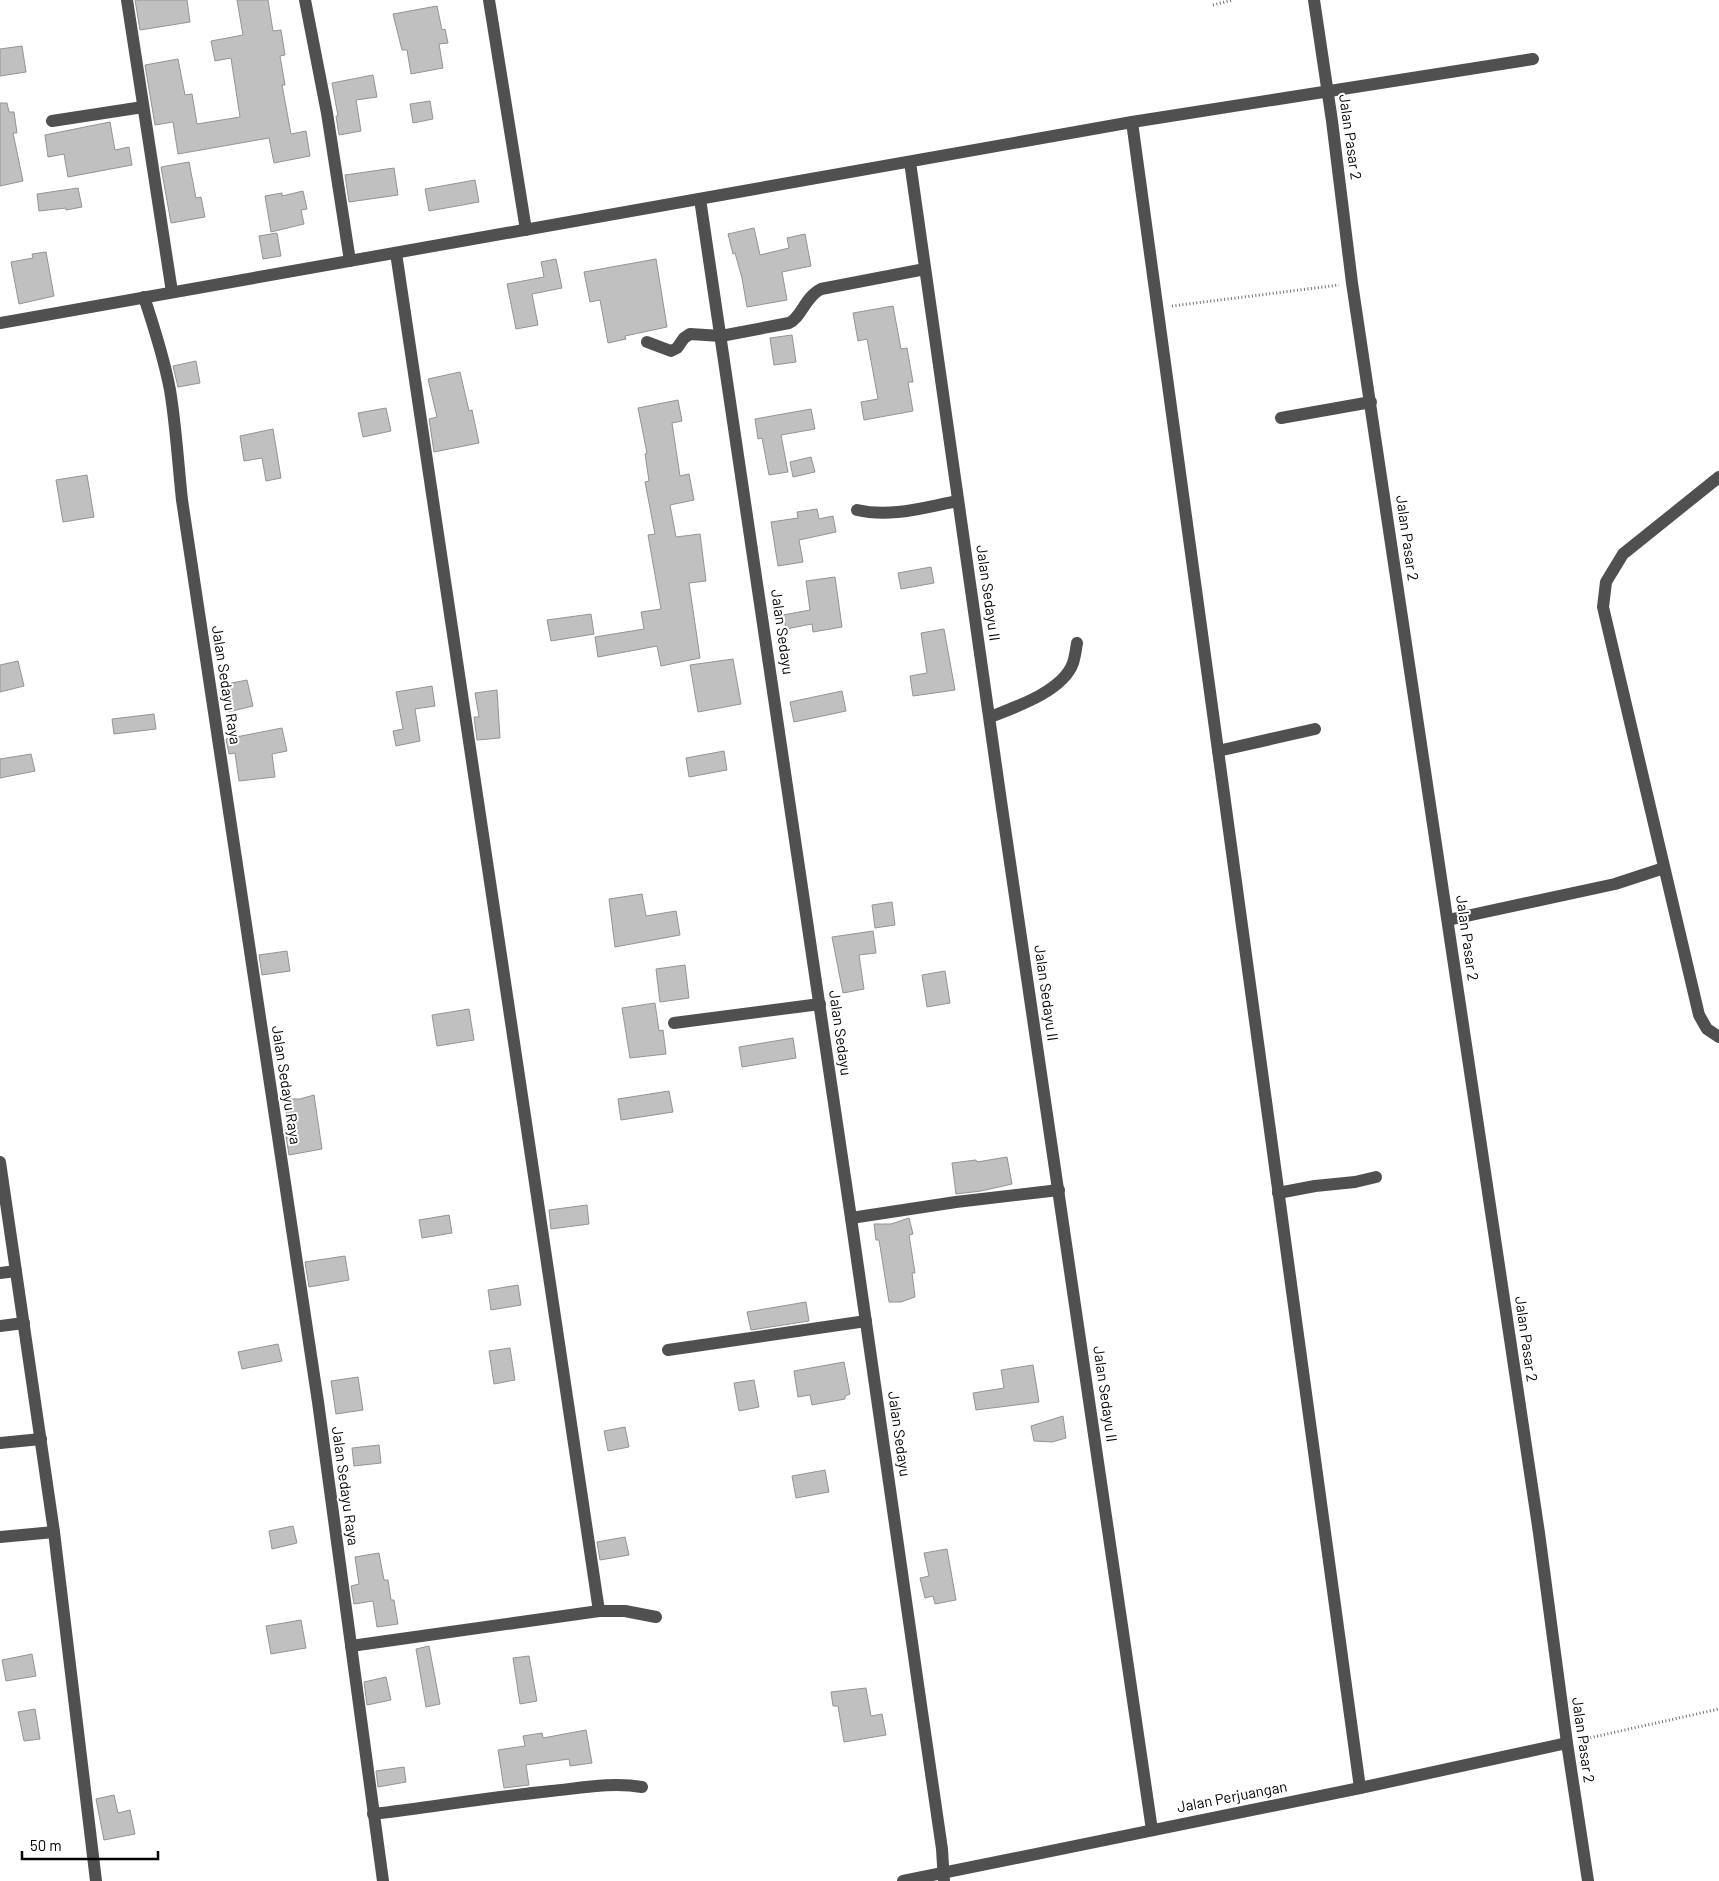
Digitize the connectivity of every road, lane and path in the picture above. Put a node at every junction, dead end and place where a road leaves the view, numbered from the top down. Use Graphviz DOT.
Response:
graph roads {
  1 [pos="127,0"];
  2 [pos="304,0"];
  3 [pos="490,0"];
  4 [pos="1232,0"];
  5 [pos="1314,0"];
  6 [pos="1213,5"];
  7 [pos="1533,59"];
  8 [pos="1327,94"];
  9 [pos="143,107"];
  10 [pos="52,121"];
  11 [pos="1132,122"];
  12 [pos="910,162"];
  13 [pos="700,199"];
  14 [pos="526,230"];
  15 [pos="396,252"];
  16 [pos="350,261"];
  17 [pos="926,269"];
  18 [pos="1352,284"];
  19 [pos="172,292"];
  20 [pos="144,297"];
  21 [pos="1157,307"];
  22 [pos="0,323"];
  23 [pos="721,336"];
  24 [pos="647,342"];
  25 [pos="1371,402"];
  26 [pos="1281,418"];
  27 [pos="1719,477"];
  28 [pos="958,501"];
  29 [pos="858,510"];
  30 [pos="1077,643"];
  31 [pos="990,717"];
  32 [pos="1315,729"];
  33 [pos="1218,751"];
  34 [pos="1664,868"];
  35 [pos="1448,920"];
  36 [pos="820,1004"];
  37 [pos="674,1023"];
  38 [pos="1719,1037"];
  39 [pos="0,1162"];
  40 [pos="1376,1178"];
  41 [pos="1,1182"];
  42 [pos="1058,1190"];
  43 [pos="1278,1194"];
  44 [pos="851,1218"];
  45 [pos="16,1271"];
  46 [pos="0,1273"];
  47 [pos="866,1321"];
  48 [pos="24,1323"];
  49 [pos="0,1326"];
  50 [pos="668,1350"];
  51 [pos="41,1438"];
  52 [pos="0,1443"];
  53 [pos="54,1532"];
  54 [pos="0,1537"];
  55 [pos="599,1611"];
  56 [pos="656,1617"];
  57 [pos="351,1646"];
  58 [pos="1719,1709"];
  59 [pos="1567,1743"];
  60 [pos="642,1786"];
  61 [pos="1360,1788"];
  62 [pos="373,1814"];
  63 [pos="1152,1830"];
  64 [pos="944,1877"];
  65 [pos="96,1881"];
  66 [pos="383,1881"];
  67 [pos="903,1881"];
  68 [pos="1588,1881"];
  1 -- 9 [label="street"];
  2 -- 16 [label="street"];
  3 -- 14 [label="street"];
  4 -- 6 [label="path"];
  5 -- 8 [label="street, Jalan Pasar 2"];
  7 -- 8 [label="street"];
  8 -- 11 [label="street"];
  8 -- 18 [label="street, Jalan Pasar 2"];
  9 -- 10 [label="street"];
  9 -- 19 [label="street"];
  11 -- 12 [label="street"];
  11 -- 21 [label="street"];
  12 -- 13 [label="street"];
  12 -- 17 [label="street, Jalan Sedayu II"];
  13 -- 14 [label="street"];
  13 -- 23 [label="street, Jalan Sedayu"];
  14 -- 15 [label="street"];
  15 -- 16 [label="street"];
  15 -- 55 [label="street"];
  16 -- 19 [label="street"];
  17 -- 23 [label="street"];
  17 -- 28 [label="street, Jalan Sedayu II"];
  18 -- 21 [label="path"];
  18 -- 25 [label="street, Jalan Pasar 2"];
  19 -- 20 [label="street"];
  20 -- 22 [label="street"];
  20 -- 57 [label="street, Jalan Sedayu Raya"];
  21 -- 33 [label="street"];
  23 -- 24 [label="street"];
  23 -- 36 [label="street, Jalan Sedayu"];
  25 -- 26 [label="street"];
  25 -- 35 [label="street, Jalan Pasar 2"];
  27 -- 34 [label="street"];
  28 -- 29 [label="street"];
  28 -- 31 [label="street, Jalan Sedayu II"];
  30 -- 31 [label="street"];
  31 -- 42 [label="street, Jalan Sedayu II"];
  32 -- 33 [label="street"];
  33 -- 43 [label="street"];
  34 -- 35 [label="street"];
  34 -- 38 [label="street"];
  35 -- 59 [label="street, Jalan Pasar 2"];
  36 -- 37 [label="street"];
  36 -- 44 [label="street, Jalan Sedayu"];
  39 -- 41 [label="street"];
  40 -- 43 [label="street"];
  41 -- 45 [label="street"];
  42 -- 44 [label="street"];
  42 -- 63 [label="street, Jalan Sedayu II"];
  43 -- 61 [label="street"];
  44 -- 47 [label="street, Jalan Sedayu"];
  45 -- 46 [label="street"];
  45 -- 48 [label="street"];
  47 -- 50 [label="street"];
  47 -- 64 [label="street, Jalan Sedayu"];
  48 -- 49 [label="street"];
  48 -- 51 [label="street"];
  51 -- 52 [label="street"];
  51 -- 53 [label="street"];
  53 -- 54 [label="street"];
  53 -- 65 [label="street"];
  55 -- 56 [label="street"];
  55 -- 57 [label="street"];
  57 -- 62 [label="street, Jalan Sedayu Raya"];
  58 -- 59 [label="path"];
  59 -- 61 [label="street, Jalan Perjuangan"];
  59 -- 68 [label="street, Jalan Pasar 2"];
  60 -- 62 [label="street"];
  61 -- 63 [label="street, Jalan Perjuangan"];
  62 -- 66 [label="street, Jalan Sedayu Raya"];
  63 -- 64 [label="street, Jalan Perjuangan"];
  64 -- 67 [label="street, Jalan Perjuangan"];
}
